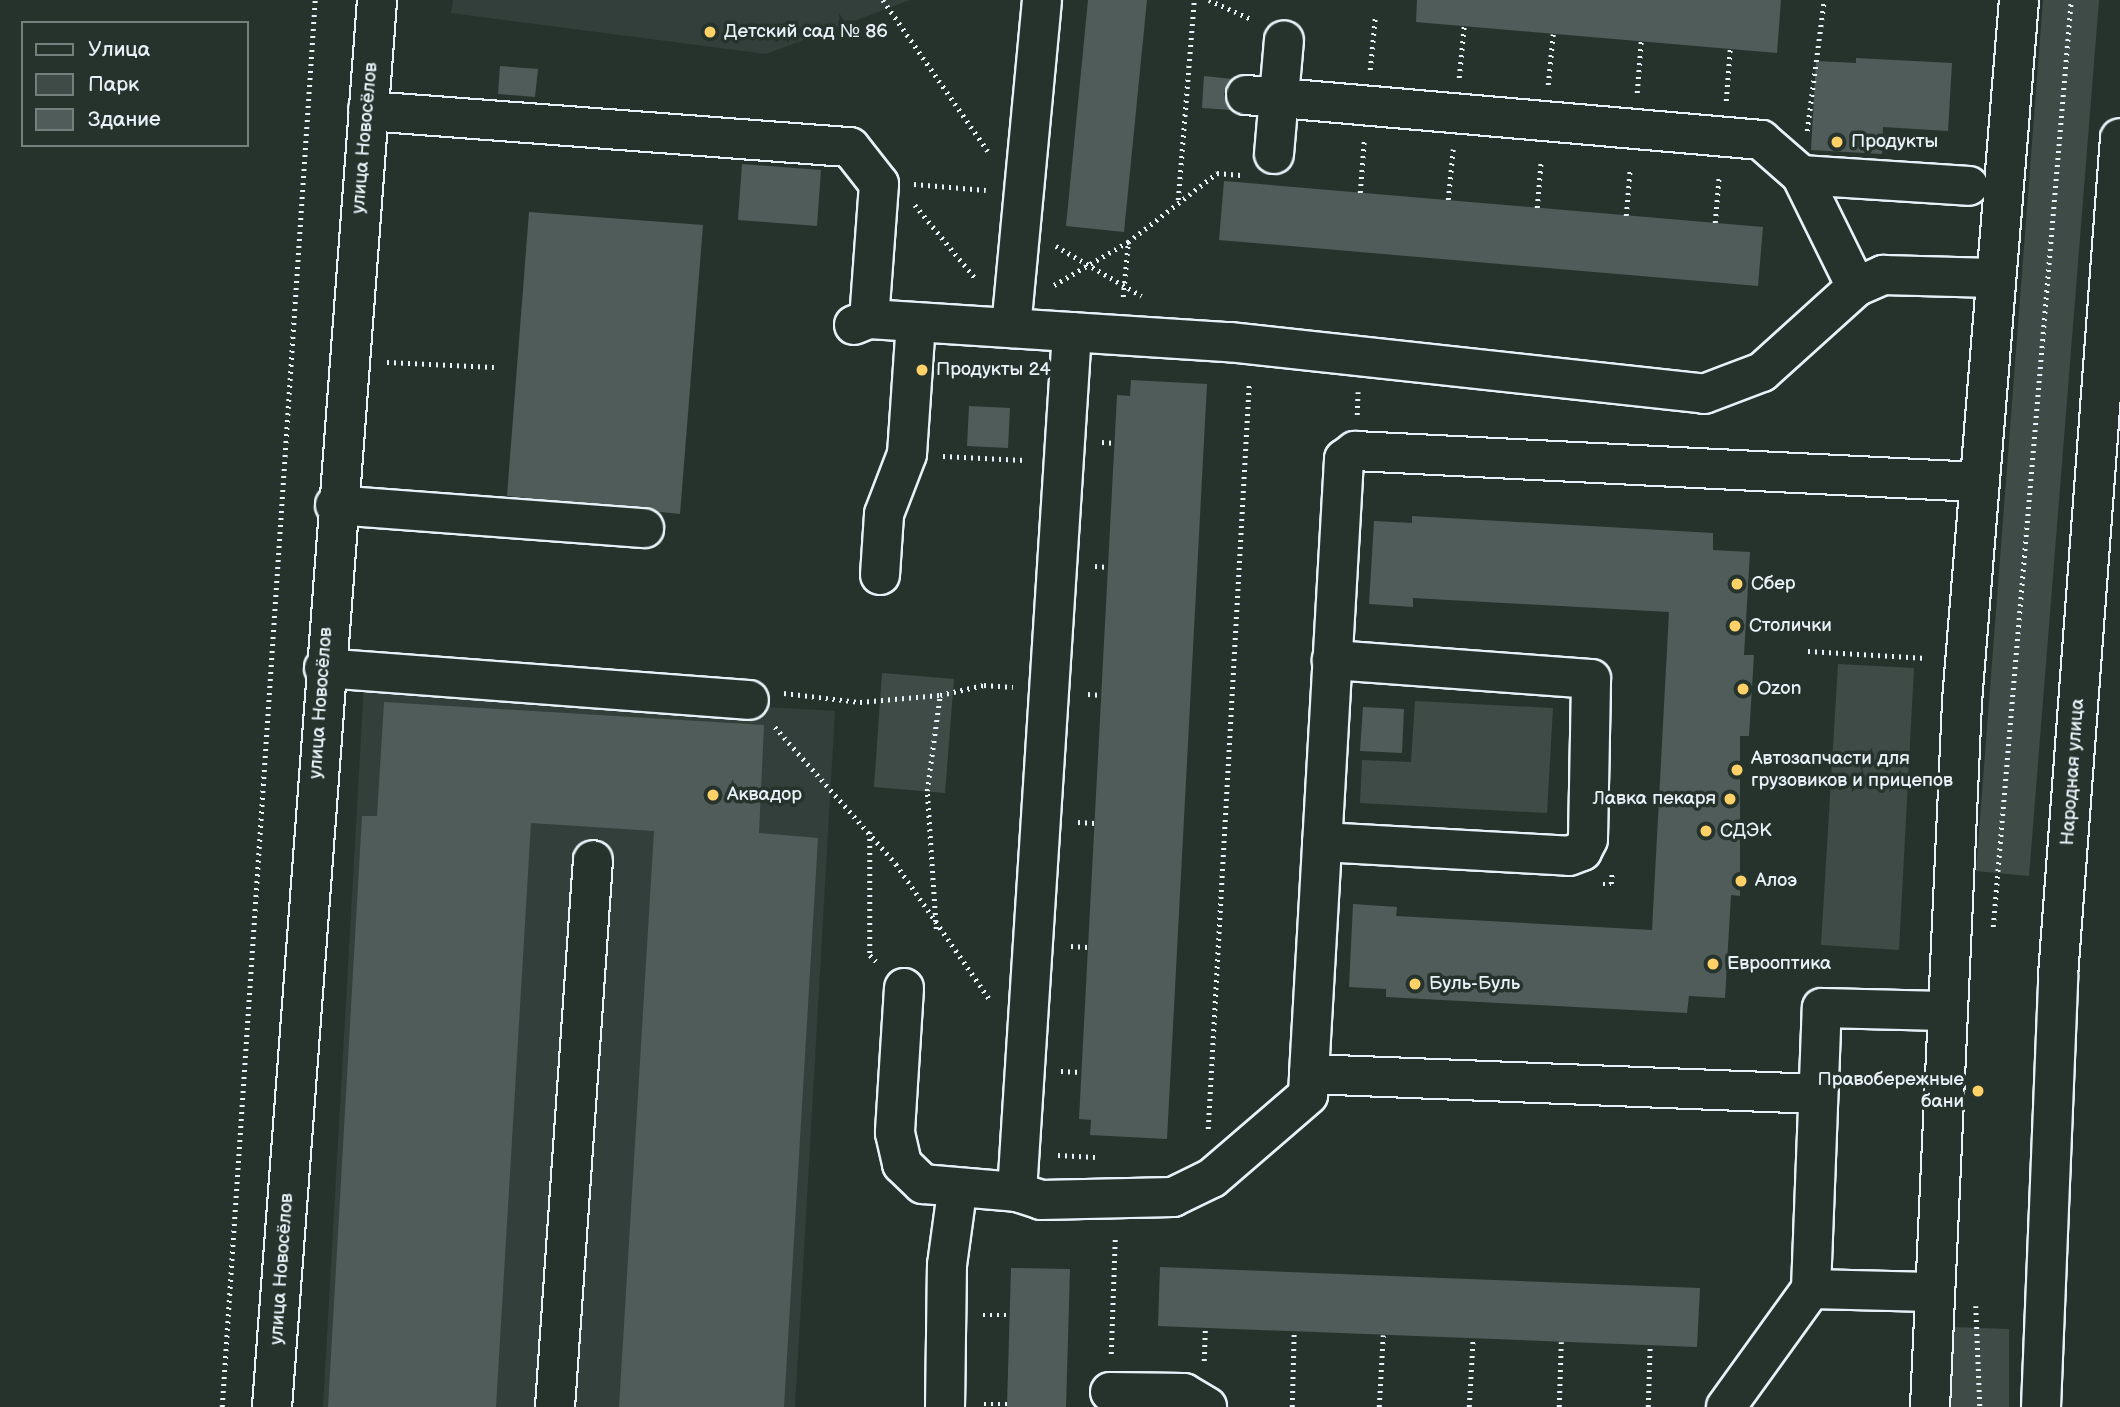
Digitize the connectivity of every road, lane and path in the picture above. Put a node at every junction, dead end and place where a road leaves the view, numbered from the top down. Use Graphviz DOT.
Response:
graph roads {
  1 [pos="316,0"];
  2 [pos="377,0"];
  3 [pos="883,0"];
  4 [pos="1042,0"];
  5 [pos="1194,0"];
  6 [pos="1209,0"];
  7 [pos="1824,0"];
  8 [pos="2019,0"];
  9 [pos="2071,0"];
  10 [pos="1271,31"];
  11 [pos="1262,97"];
  12 [pos="368,111"];
  13 [pos="2120,138"];
  14 [pos="1266,165"];
  15 [pos="1801,175"];
  16 [pos="889,184"];
  17 [pos="1969,186"];
  18 [pos="1178,201"];
  19 [pos="1018,202"];
  20 [pos="1128,242"];
  21 [pos="1088,264"];
  22 [pos="1993,278"];
  23 [pos="1125,286"];
  24 [pos="1856,287"];
  25 [pos="1153,303"];
  26 [pos="1122,311"];
  27 [pos="1012,319"];
  28 [pos="916,322"];
  29 [pos="1072,332"];
  30 [pos="1252,349"];
  31 [pos="1360,358"];
  32 [pos="376,361"];
  33 [pos="494,367"];
  34 [pos="1355,451"];
  35 [pos="907,454"];
  36 [pos="1064,462"];
  37 [pos="1978,482"];
  38 [pos="335,505"];
  39 [pos="644,528"];
  40 [pos="880,575"];
  41 [pos="1808,651"];
  42 [pos="1931,658"];
  43 [pos="1332,660"];
  44 [pos="324,668"];
  45 [pos="1049,689"];
  46 [pos="940,695"];
  47 [pos="749,700"];
  48 [pos="870,831"];
  49 [pos="1322,842"];
  50 [pos="1613,857"];
  51 [pos="593,860"];
  52 [pos="1598,883"];
  53 [pos="936,930"];
  54 [pos="1992,941"];
  55 [pos="904,988"];
  56 [pos="1944,1011"];
  57 [pos="1028,1045"];
  58 [pos="1309,1074"];
  59 [pos="1818,1094"];
  60 [pos="1212,1178"];
  61 [pos="957,1192"];
  62 [pos="1017,1192"];
  63 [pos="1116,1201"];
  64 [pos="1811,1289"];
  65 [pos="1931,1292"];
  66 [pos="1974,1294"];
  67 [pos="1294,1332"];
  68 [pos="1383,1335"];
  69 [pos="1473,1338"];
  70 [pos="1561,1342"];
  71 [pos="1650,1345"];
  72 [pos="1110,1392"];
  73 [pos="222,1407"];
  74 [pos="272,1407"];
  75 [pos="555,1407"];
  76 [pos="945,1407"];
  77 [pos="1207,1407"];
  78 [pos="1292,1407"];
  79 [pos="1379,1407"];
  80 [pos="1469,1407"];
  81 [pos="1559,1407"];
  82 [pos="1648,1407"];
  83 [pos="1726,1407"];
  84 [pos="1930,1407"];
  85 [pos="1980,1407"];
  86 [pos="2042,1407"];
  1 -- 73 [label="path"];
  2 -- 12 [label="street, улица Новосёлов"];
  3 -- 19 [label="path"];
  4 -- 19 [label="street"];
  5 -- 18 [label="path"];
  6 -- 10 [label="path"];
  7 -- 15 [label="path"];
  8 -- 22 [label="street"];
  9 -- 54 [label="path"];
  10 -- 11 [label="street"];
  11 -- 14 [label="street"];
  11 -- 15 [label="street"];
  12 -- 16 [label="street"];
  12 -- 38 [label="street, улица Новосёлов"];
  13 -- 86 [label="street, Народная улица"];
  14 -- 18 [label="path"];
  15 -- 17 [label="street"];
  15 -- 24 [label="street"];
  16 -- 19 [label="path"];
  16 -- 27 [label="path"];
  16 -- 28 [label="street"];
  18 -- 20 [label="path"];
  19 -- 21 [label="path"];
  19 -- 27 [label="street"];
  20 -- 21 [label="path"];
  20 -- 23 [label="path"];
  21 -- 23 [label="path"];
  21 -- 27 [label="path"];
  22 -- 24 [label="street"];
  22 -- 37 [label="street"];
  23 -- 25 [label="path"];
  23 -- 26 [label="path"];
  24 -- 31 [label="street"];
  27 -- 28 [label="street"];
  27 -- 29 [label="street"];
  28 -- 35 [label="street"];
  29 -- 30 [label="street"];
  29 -- 36 [label="street"];
  30 -- 31 [label="street"];
  30 -- 60 [label="path"];
  31 -- 34 [label="path"];
  32 -- 33 [label="path"];
  34 -- 37 [label="street"];
  34 -- 43 [label="street"];
  35 -- 36 [label="path"];
  35 -- 40 [label="street"];
  36 -- 45 [label="street"];
  37 -- 56 [label="street"];
  38 -- 39 [label="street"];
  38 -- 44 [label="street, улица Новосёлов"];
  41 -- 42 [label="path"];
  43 -- 49 [label="street"];
  43 -- 49 [label="street"];
  44 -- 47 [label="street"];
  44 -- 74 [label="street, улица Новосёлов"];
  45 -- 46 [label="path"];
  45 -- 57 [label="street"];
  46 -- 47 [label="path"];
  46 -- 53 [label="path"];
  47 -- 48 [label="path"];
  48 -- 53 [label="path"];
  48 -- 55 [label="path"];
  49 -- 58 [label="street"];
  50 -- 52 [label="path"];
  51 -- 75 [label="street"];
  53 -- 57 [label="path"];
  55 -- 61 [label="street"];
  56 -- 59 [label="street"];
  56 -- 65 [label="street"];
  57 -- 62 [label="street"];
  58 -- 59 [label="street"];
  58 -- 60 [label="street"];
  59 -- 64 [label="street"];
  60 -- 63 [label="street"];
  61 -- 62 [label="street"];
  61 -- 76 [label="street"];
  62 -- 63 [label="street"];
  63 -- 72 [label="path"];
  64 -- 65 [label="street"];
  64 -- 83 [label="street"];
  65 -- 84 [label="street"];
  66 -- 85 [label="path"];
  67 -- 78 [label="path"];
  68 -- 79 [label="path"];
  69 -- 80 [label="path"];
  70 -- 81 [label="path"];
  71 -- 82 [label="path"];
  72 -- 77 [label="street"];
}
